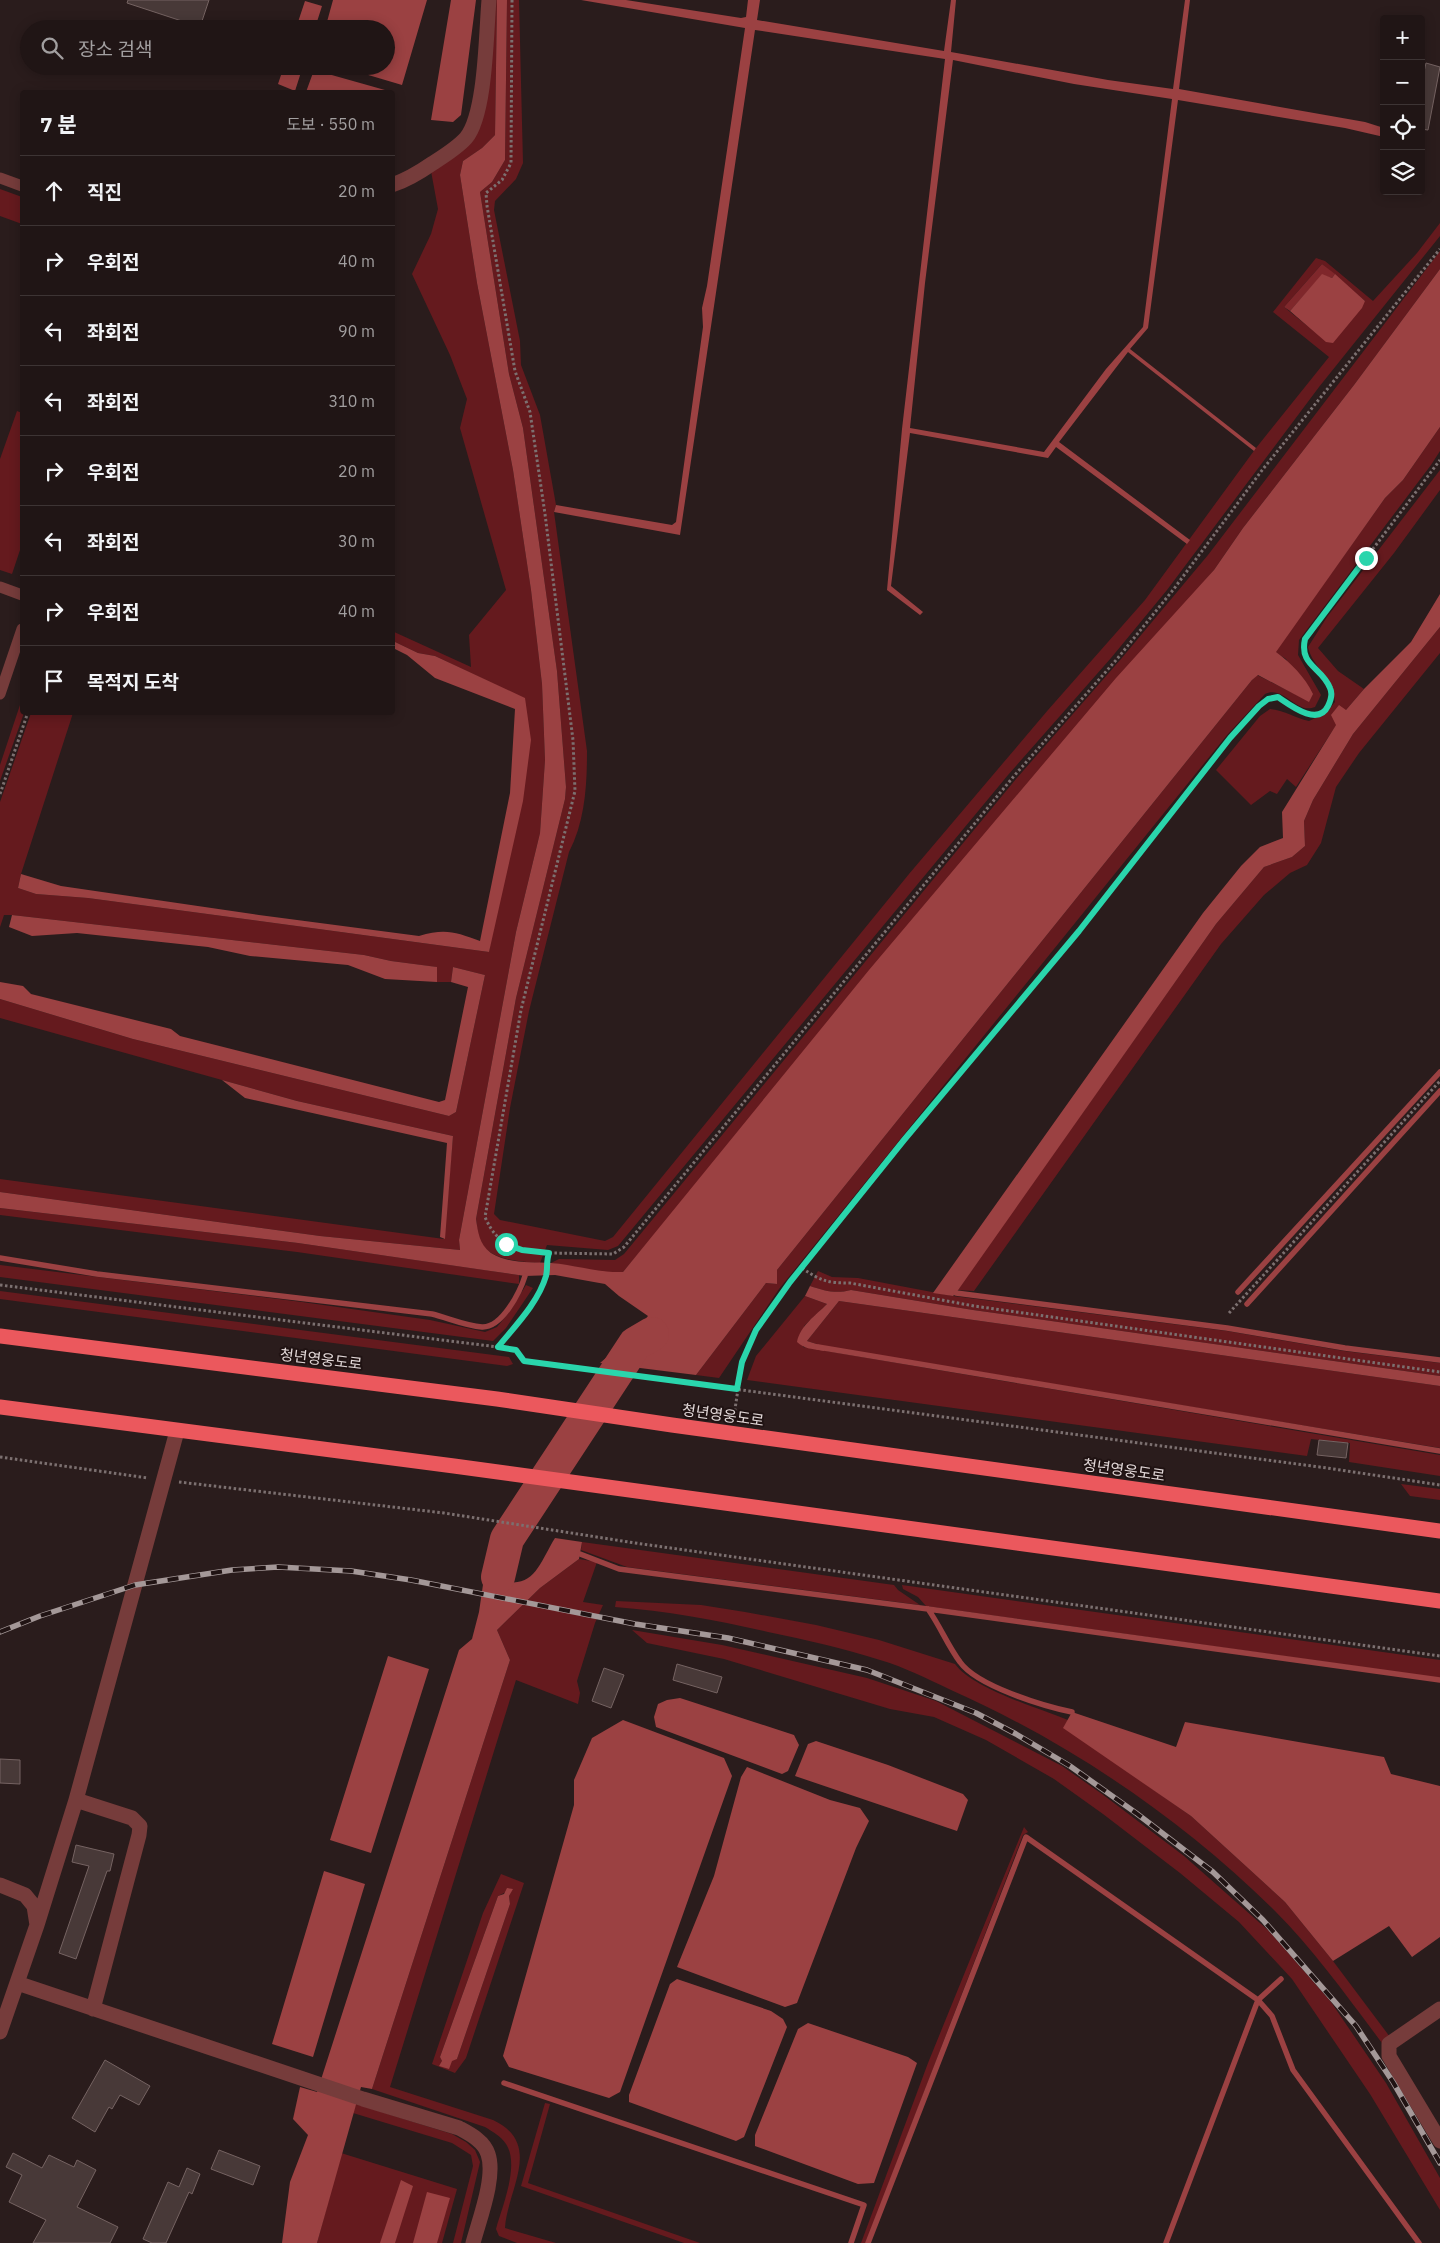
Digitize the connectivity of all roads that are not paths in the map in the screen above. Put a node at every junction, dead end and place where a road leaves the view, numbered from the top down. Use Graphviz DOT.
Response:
graph roads {
  1 [pos="489,0"];
  2 [pos="0,178"];
  3 [pos="395,184"];
  4 [pos="20,185"];
  5 [pos="0,587"];
  6 [pos="20,594"];
  7 [pos="20,634"];
  8 [pos="0,694"];
  9 [pos="0,1336"];
  10 [pos="0,1407"];
  11 [pos="177,1431"];
  12 [pos="1440,1531"];
  13 [pos="1440,1601"];
  14 [pos="76,1800"];
  15 [pos="0,1885"];
  16 [pos="37,1925"];
  17 [pos="17,1983"];
  18 [pos="1440,2008"];
  19 [pos="93,2009"];
  20 [pos="0,2032"];
  21 [pos="1440,2141"];
  22 [pos="473,2243"];
  1 -- 3 [label="street"];
  2 -- 4 [label="lane"];
  5 -- 6 [label="lane"];
  7 -- 8 [label="lane"];
  9 -- 12 [label="highway, 청년영웅도로"];
  10 -- 11 [label="highway"];
  11 -- 13 [label="highway"];
  11 -- 14 [label="street"];
  14 -- 16 [label="street"];
  14 -- 19 [label="street"];
  15 -- 16 [label="street"];
  16 -- 17 [label="street"];
  17 -- 19 [label="street"];
  17 -- 20 [label="street"];
  18 -- 21 [label="street"];
  19 -- 22 [label="street"];
}
